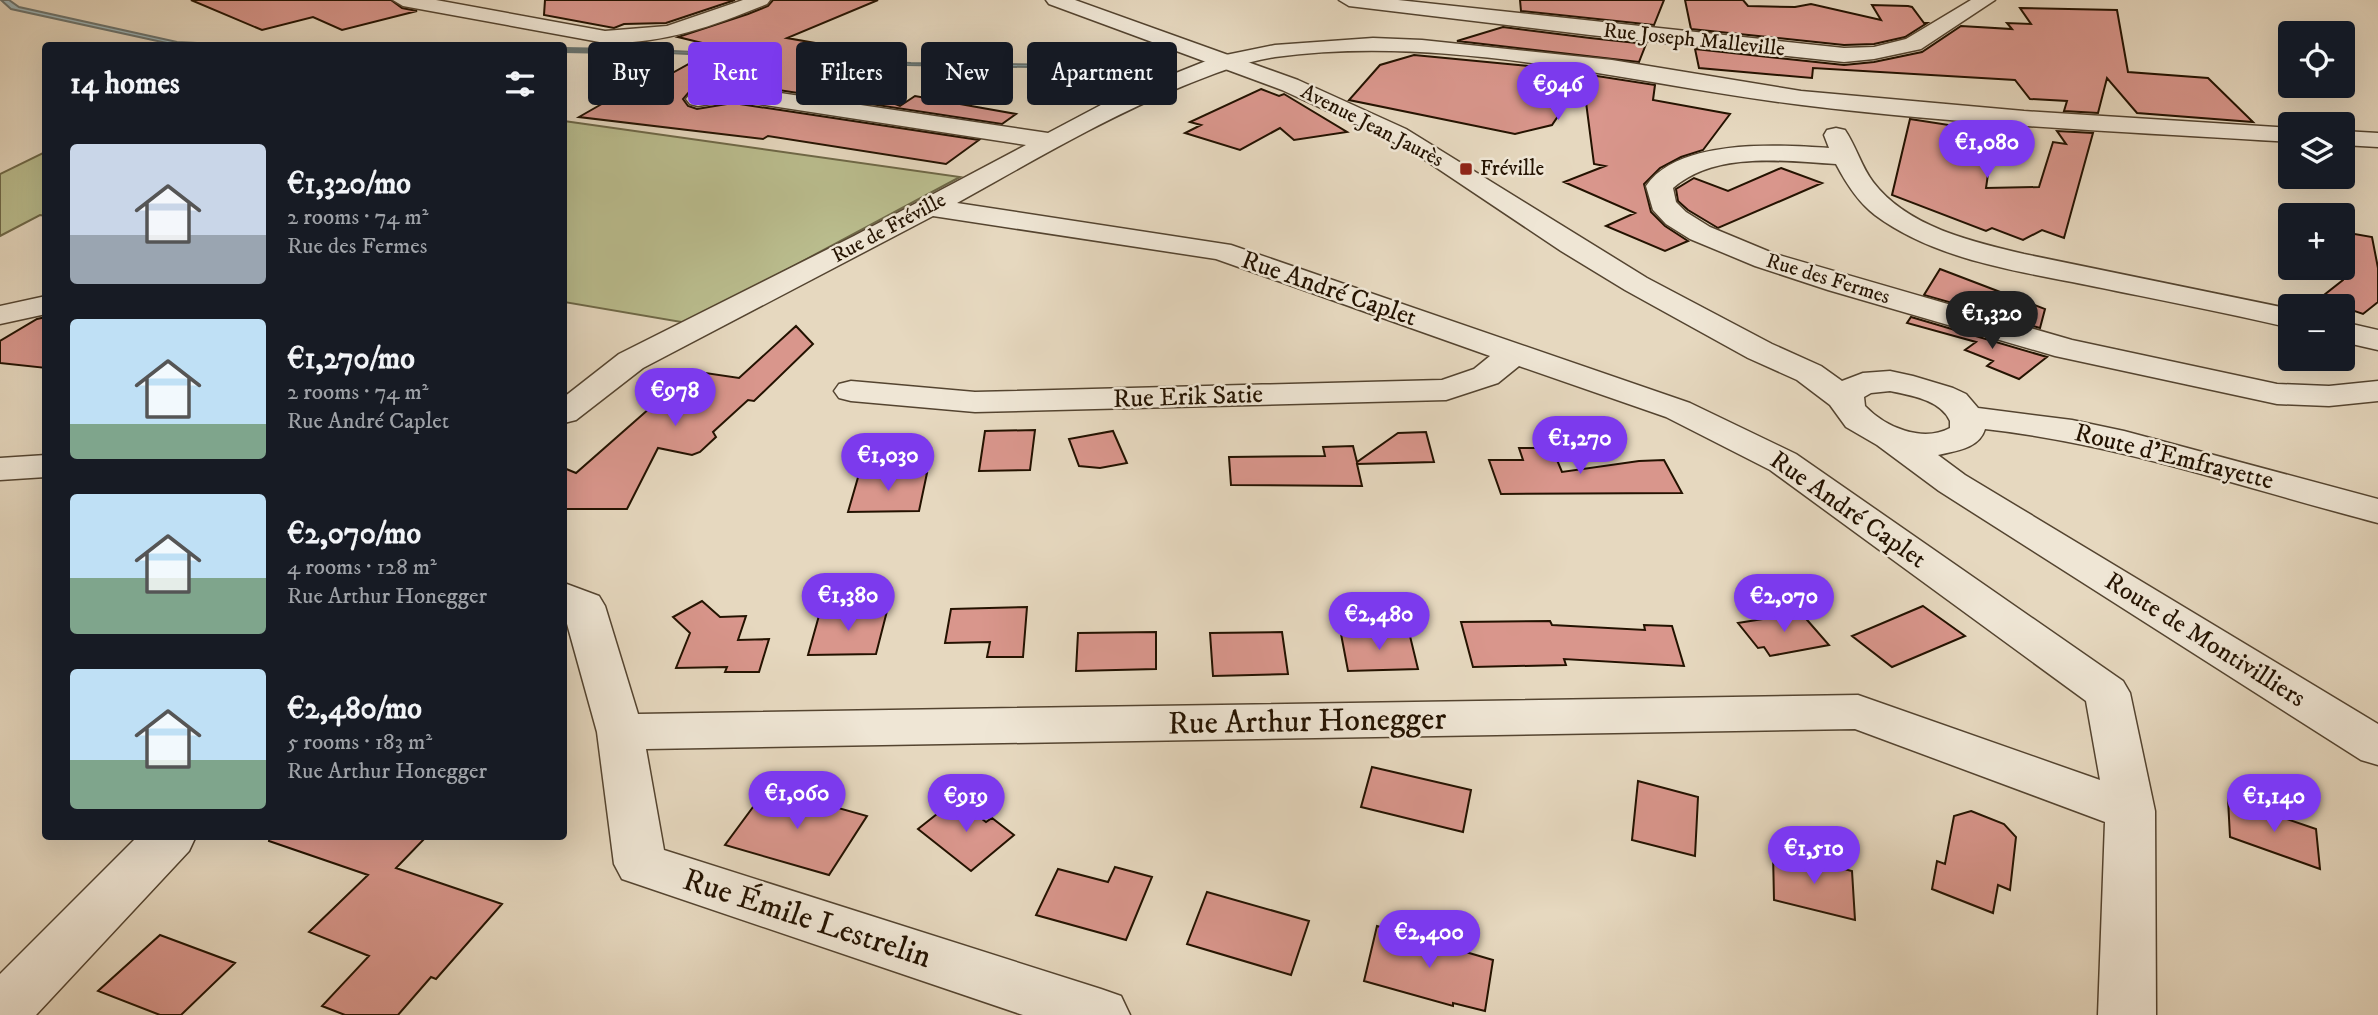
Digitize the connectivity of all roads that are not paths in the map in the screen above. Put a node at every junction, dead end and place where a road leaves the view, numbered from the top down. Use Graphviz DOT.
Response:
graph roads {
  1 [pos="403,0"];
  2 [pos="760,0"];
  3 [pos="1056,0"];
  4 [pos="1349,0"];
  5 [pos="1985,0"];
  6 [pos="1224,62"];
  7 [pos="1801,98"];
  8 [pos="782,100"];
  9 [pos="2278,134"];
  10 [pos="2355,139"];
  11 [pos="2378,140"];
  12 [pos="1050,141"];
  13 [pos="1846,157"];
  14 [pos="929,207"];
  15 [pos="42,306"];
  16 [pos="0,315"];
  17 [pos="2278,316"];
  18 [pos="1702,317"];
  19 [pos="2355,335"];
  20 [pos="2378,340"];
  21 [pos="1514,353"];
  22 [pos="1876,381"];
  23 [pos="851,391"];
  24 [pos="2378,391"];
  25 [pos="1846,400"];
  26 [pos="567,411"];
  27 [pos="1962,429"];
  28 [pos="1889,437"];
  29 [pos="42,466"];
  30 [pos="0,469"];
  31 [pos="2378,511"];
  32 [pos="2032,533"];
  33 [pos="567,598"];
  34 [pos="620,732"];
  35 [pos="2378,747"];
  36 [pos="2130,811"];
  37 [pos="167,840"];
  38 [pos="0,1013"];
  39 [pos="1101,1015"];
  40 [pos="2127,1015"];
  1 -- 2 [label="street"];
  3 -- 6 [label="street, Avenue Jean Jaurès"];
  4 -- 5 [label="street, Rue Joseph Malleville"];
  6 -- 7 [label="street, Rue de Fréville"];
  6 -- 12 [label="street, Rue de Fréville"];
  6 -- 18 [label="street, Avenue Jean Jaurès"];
  7 -- 9 [label="street, Rue de Fréville"];
  7 -- 13 [label="street"];
  8 -- 12 [label="street"];
  10 -- 11 [label="street"];
  12 -- 14 [label="street, Rue de Fréville"];
  13 -- 17 [label="street"];
  13 -- 24 [label="street, Rue des Fermes"];
  14 -- 21 [label="street, Rue André Caplet"];
  14 -- 26 [label="street, Rue de Fréville"];
  15 -- 16 [label="street"];
  18 -- 22 [label="street, Avenue Jean Jaurès"];
  18 -- 25 [label="street, Avenue Jean Jaurès"];
  19 -- 20 [label="street"];
  21 -- 23 [label="street, Rue Erik Satie"];
  21 -- 36 [label="street, Rue André Caplet"];
  22 -- 25 [label="street"];
  22 -- 27 [label="street, Avenue Jean Jaurès"];
  25 -- 28 [label="street, Avenue Jean Jaurès"];
  27 -- 28 [label="street, Route d'Emfrayette"];
  27 -- 31 [label="street, Route d'Emfrayette"];
  27 -- 32 [label="street, Route de Montivilliers"];
  28 -- 32 [label="street, Route de Montivilliers"];
  29 -- 30 [label="street"];
  32 -- 35 [label="street, Route de Montivilliers"];
  33 -- 34 [label="street"];
  34 -- 36 [label="street, Rue Arthur Honegger"];
  34 -- 39 [label="street, Rue Émile Lestrelin"];
  36 -- 40 [label="street, Rue André Caplet"];
  37 -- 38 [label="street"];
}
